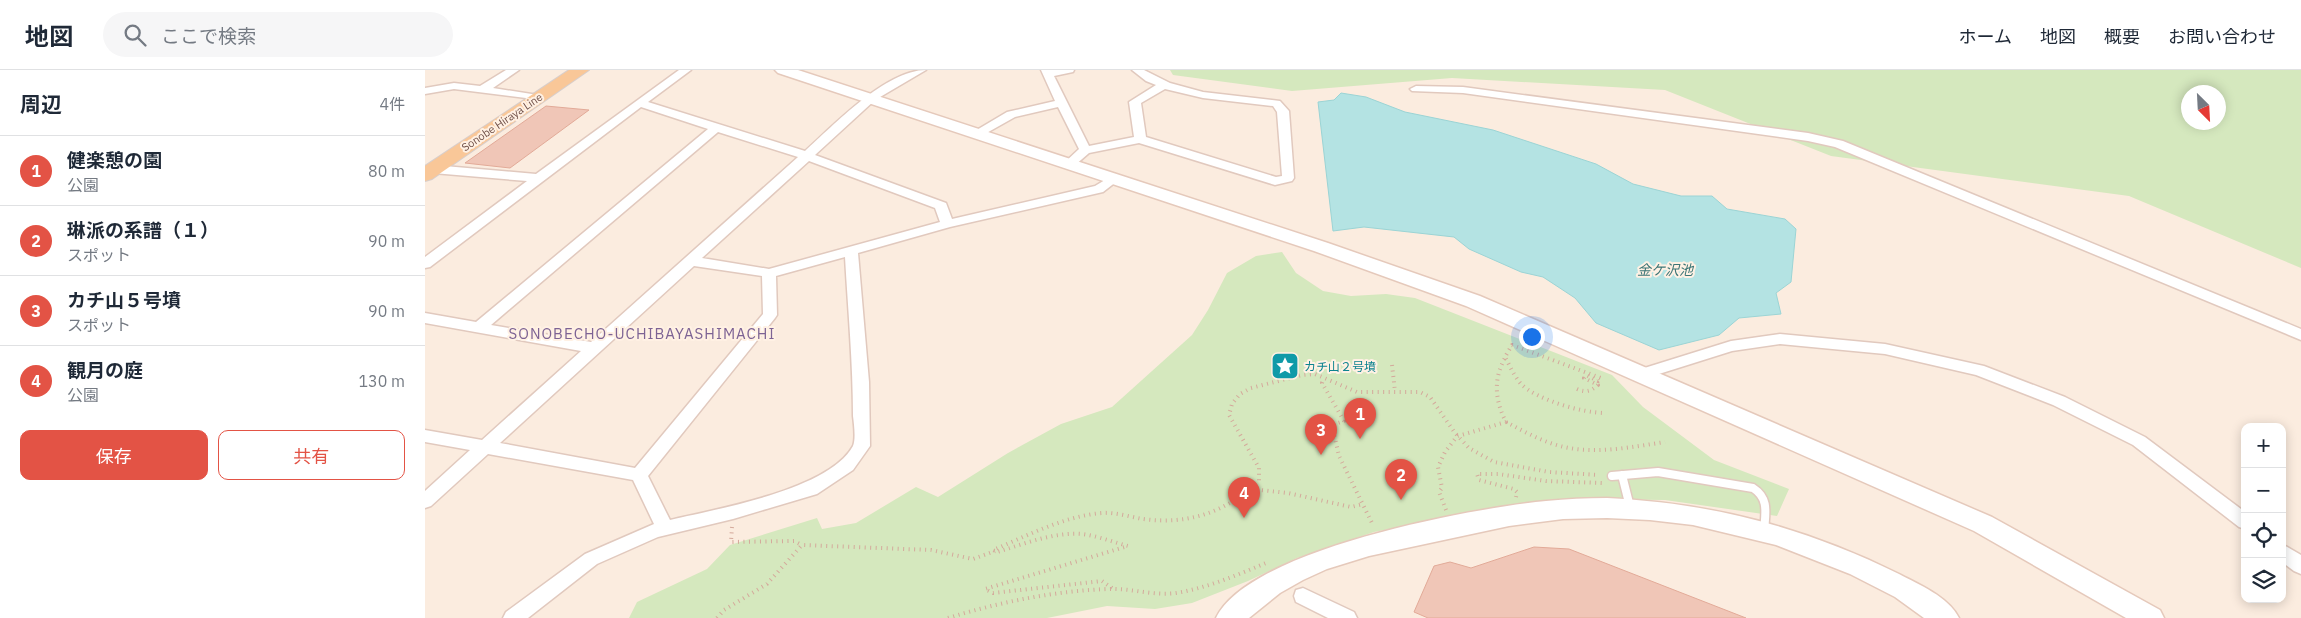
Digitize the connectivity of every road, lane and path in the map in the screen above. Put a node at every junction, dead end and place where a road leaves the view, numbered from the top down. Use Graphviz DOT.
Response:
graph roads {
  1 [pos="513,70"];
  2 [pos="580,70"];
  3 [pos="686,70"];
  4 [pos="783,70"];
  5 [pos="921,70"];
  6 [pos="1069,70"];
  7 [pos="1137,70"];
  8 [pos="1047,72"];
  9 [pos="1163,86"];
  10 [pos="1417,89"];
  11 [pos="482,90"];
  12 [pos="425,91"];
  13 [pos="538,98"];
  14 [pos="871,98"];
  15 [pos="639,103"];
  16 [pos="1062,103"];
  17 [pos="717,128"];
  18 [pos="979,133"];
  19 [pos="1140,139"];
  20 [pos="1085,150"];
  21 [pos="807,156"];
  22 [pos="1070,163"];
  23 [pos="429,172"];
  24 [pos="538,178"];
  25 [pos="1115,178"];
  26 [pos="947,224"];
  27 [pos="851,252"];
  28 [pos="691,261"];
  29 [pos="425,264"];
  30 [pos="769,273"];
  31 [pos="425,318"];
  32 [pos="478,328"];
  33 [pos="2301,335"];
  34 [pos="594,348"];
  35 [pos="1505,357"];
  36 [pos="1392,365"];
  37 [pos="1643,374"];
  38 [pos="1324,378"];
  39 [pos="1577,389"];
  40 [pos="1395,391"];
  41 [pos="1605,413"];
  42 [pos="1506,422"];
  43 [pos="1331,424"];
  44 [pos="1323,428"];
  45 [pos="425,436"];
  46 [pos="1458,436"];
  47 [pos="1665,442"];
  48 [pos="485,447"];
  49 [pos="639,475"];
  50 [pos="1612,476"];
  51 [pos="1251,489"];
  52 [pos="1626,489"];
  53 [pos="1513,500"];
  54 [pos="425,501"];
  55 [pos="1363,504"];
  56 [pos="733,512"];
  57 [pos="1446,512"];
  58 [pos="2241,519"];
  59 [pos="1373,525"];
  60 [pos="665,528"];
  61 [pos="1764,532"];
  62 [pos="801,545"];
  63 [pos="995,551"];
  64 [pos="2286,554"];
  65 [pos="1269,562"];
  66 [pos="2301,566"];
  67 [pos="1112,588"];
  68 [pos="1303,596"];
  69 [pos="513,618"];
  70 [pos="717,618"];
  71 [pos="948,618"];
  72 [pos="1230,618"];
  73 [pos="1347,618"];
  74 [pos="1945,618"];
  75 [pos="2150,618"];
  1 -- 11 [label="street"];
  2 -- 13 [label="main road, Sonobe Hiraya Line"];
  3 -- 15 [label="street"];
  4 -- 14 [label="street"];
  5 -- 14 [label="street"];
  6 -- 8 [label="street"];
  7 -- 9 [label="street"];
  8 -- 16 [label="street"];
  9 -- 19 [label="street"];
  9 -- 19 [label="street"];
  10 -- 33 [label="street"];
  11 -- 12 [label="street"];
  11 -- 13 [label="street"];
  13 -- 23 [label="main road, Sonobe Hiraya Line"];
  14 -- 18 [label="street"];
  14 -- 21 [label="street"];
  15 -- 17 [label="street"];
  15 -- 24 [label="street"];
  16 -- 18 [label="street"];
  16 -- 20 [label="street"];
  17 -- 21 [label="street"];
  17 -- 32 [label="street"];
  18 -- 22 [label="street"];
  19 -- 20 [label="street"];
  20 -- 22 [label="street"];
  21 -- 26 [label="street"];
  21 -- 28 [label="street"];
  22 -- 25 [label="street"];
  23 -- 24 [label="street"];
  24 -- 29 [label="street"];
  25 -- 26 [label="street"];
  25 -- 37 [label="street"];
  26 -- 27 [label="street"];
  27 -- 30 [label="street"];
  27 -- 56 [label="street"];
  28 -- 30 [label="street"];
  28 -- 34 [label="street"];
  30 -- 49 [label="street"];
  31 -- 32 [label="street"];
  32 -- 34 [label="street"];
  34 -- 48 [label="street"];
  35 -- 39 [label="path"];
  35 -- 41 [label="path"];
  35 -- 42 [label="path"];
  36 -- 40 [label="path"];
  37 -- 58 [label="street"];
  37 -- 75 [label="street"];
  38 -- 40 [label="path"];
  38 -- 43 [label="path"];
  38 -- 51 [label="path"];
  40 -- 46 [label="path"];
  42 -- 46 [label="path"];
  42 -- 47 [label="path"];
  43 -- 44 [label="path"];
  43 -- 55 [label="path"];
  45 -- 48 [label="street"];
  46 -- 50 [label="path"];
  46 -- 57 [label="path"];
  48 -- 49 [label="street"];
  48 -- 54 [label="street"];
  49 -- 60 [label="street"];
  50 -- 52 [label="lane"];
  51 -- 55 [label="path"];
  51 -- 63 [label="path"];
  52 -- 53 [label="path"];
  52 -- 61 [label="street"];
  52 -- 61 [label="lane"];
  52 -- 72 [label="street"];
  55 -- 59 [label="path"];
  56 -- 60 [label="street"];
  56 -- 62 [label="path"];
  60 -- 69 [label="street"];
  61 -- 74 [label="street"];
  62 -- 63 [label="path"];
  62 -- 70 [label="path"];
  63 -- 67 [label="path"];
  64 -- 66 [label="street"];
  65 -- 67 [label="path"];
  67 -- 71 [label="path"];
  68 -- 73 [label="street"];
}
